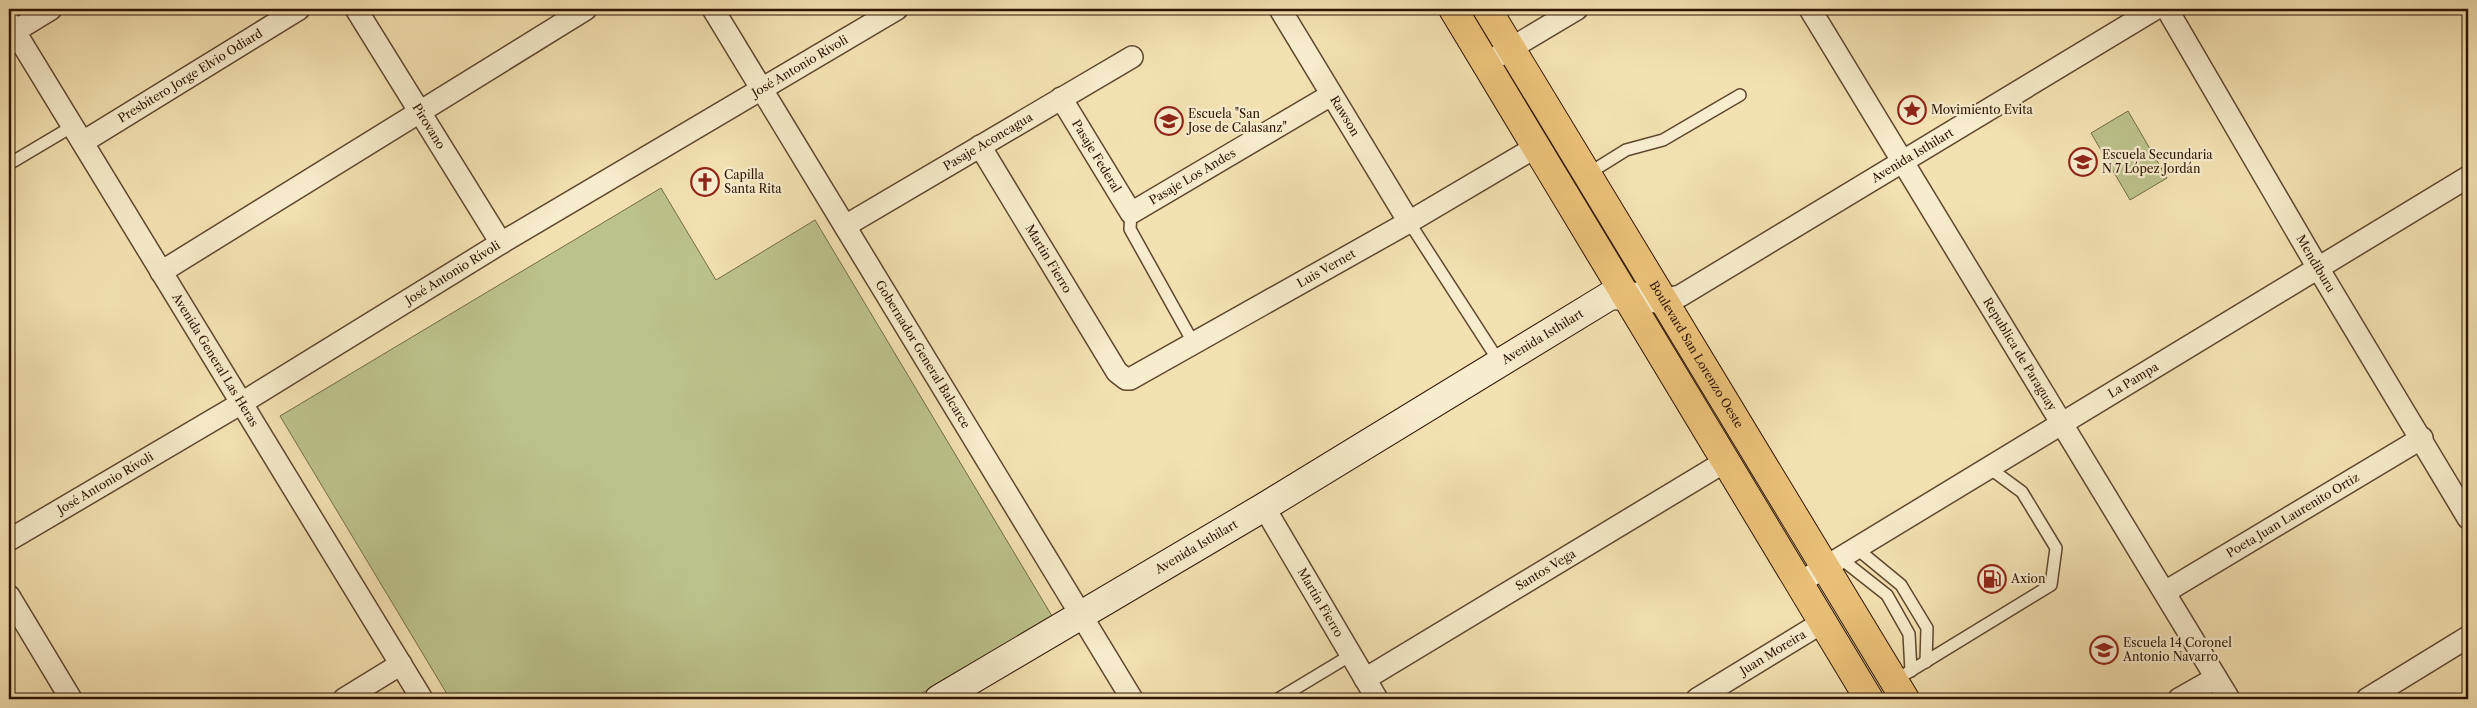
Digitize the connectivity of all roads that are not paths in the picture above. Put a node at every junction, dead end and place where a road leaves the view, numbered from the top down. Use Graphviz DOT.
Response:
graph roads {
  1 [pos="51,9"];
  2 [pos="299,9"];
  3 [pos="356,9"];
  4 [pos="586,9"];
  5 [pos="714,9"];
  6 [pos="897,9"];
  7 [pos="1280,9"];
  8 [pos="1453,9"];
  9 [pos="1487,9"];
  10 [pos="1577,9"];
  11 [pos="1810,9"];
  12 [pos="2155,9"];
  13 [pos="2167,9"];
  14 [pos="12,27"];
  15 [pos="1511,48"];
  16 [pos="1132,57"];
  17 [pos="1486,64"];
  18 [pos="762,90"];
  19 [pos="1331,94"];
  20 [pos="1740,95"];
  21 [pos="1061,98"];
  22 [pos="419,112"];
  23 [pos="78,134"];
  24 [pos="980,146"];
  25 [pos="1536,147"];
  26 [pos="1902,161"];
  27 [pos="9,164"];
  28 [pos="1586,175"];
  29 [pos="2468,177"];
  30 [pos="1131,213"];
  31 [pos="1409,222"];
  32 [pos="845,226"];
  33 [pos="501,243"];
  34 [pos="2318,268"];
  35 [pos="161,272"];
  36 [pos="1625,295"];
  37 [pos="1664,299"];
  38 [pos="1194,344"];
  39 [pos="1500,363"];
  40 [pos="1117,372"];
  41 [pos="240,404"];
  42 [pos="2061,423"];
  43 [pos="2422,438"];
  44 [pos="1726,461"];
  45 [pos="1988,468"];
  46 [pos="1264,506"];
  47 [pos="2468,516"];
  48 [pos="9,540"];
  49 [pos="1840,557"];
  50 [pos="1799,583"];
  51 [pos="2165,592"];
  52 [pos="9,596"];
  53 [pos="1081,616"];
  54 [pos="1823,622"];
  55 [pos="2468,637"];
  56 [pos="1351,655"];
  57 [pos="1926,662"];
  58 [pos="401,664"];
  59 [pos="2216,678"];
  60 [pos="1366,679"];
  61 [pos="1904,684"];
  62 [pos="71,699"];
  63 [pos="344,699"];
  64 [pos="422,699"];
  65 [pos="939,699"];
  66 [pos="1132,699"];
  67 [pos="1278,699"];
  68 [pos="1377,699"];
  69 [pos="1696,699"];
  70 [pos="1869,699"];
  71 [pos="2180,699"];
  72 [pos="2230,699"];
  73 [pos="2367,699"];
  1 -- 14 [label="street"];
  2 -- 23 [label="street, Presbítero Jorge Elvio Odiard"];
  3 -- 22 [label="street, Pirovano"];
  4 -- 22 [label="street"];
  5 -- 18 [label="street, Gobernador General Balcarce"];
  6 -- 18 [label="street, José Antonio Rívoli"];
  7 -- 19 [label="street, Rawson"];
  8 -- 17 [label="main road"];
  9 -- 15 [label="main road, Boulevard San Lorenzo Oeste"];
  10 -- 15 [label="street"];
  11 -- 26 [label="street, Republica de Paraguay"];
  12 -- 26 [label="street, Avenida Isthilart"];
  13 -- 34 [label="street, Mendiburu"];
  14 -- 23 [label="street, Avenida General Las Heras"];
  15 -- 17 [label="street"];
  15 -- 28 [label="main road, Boulevard San Lorenzo Oeste"];
  16 -- 21 [label="street, Pasaje Aconcagua"];
  17 -- 25 [label="main road"];
  18 -- 32 [label="street, Gobernador General Balcarce"];
  18 -- 33 [label="street, José Antonio Rívoli"];
  19 -- 30 [label="street, Pasaje Los Andes"];
  19 -- 31 [label="street, Rawson"];
  20 -- 28 [label="lane"];
  21 -- 24 [label="street, Pasaje Aconcagua"];
  21 -- 30 [label="street, Pasaje Federal"];
  22 -- 33 [label="street, Pirovano"];
  22 -- 35 [label="street"];
  23 -- 27 [label="lane, Presbítero Jorge Elvio Odiard"];
  23 -- 35 [label="street, Avenida General Las Heras"];
  24 -- 32 [label="street, Pasaje Aconcagua"];
  24 -- 40 [label="street, Martin Fierro"];
  25 -- 31 [label="street, Luis Vernet"];
  25 -- 36 [label="main road"];
  26 -- 37 [label="street, Avenida Isthilart"];
  26 -- 42 [label="street, Republica de Paraguay"];
  28 -- 37 [label="main road, Boulevard San Lorenzo Oeste"];
  29 -- 34 [label="street, La Pampa"];
  30 -- 38 [label="lane"];
  31 -- 38 [label="street, Luis Vernet"];
  31 -- 39 [label="lane"];
  32 -- 53 [label="street, Gobernador General Balcarce"];
  33 -- 41 [label="street, José Antonio Rívoli"];
  34 -- 42 [label="street, La Pampa"];
  34 -- 43 [label="street, Mendiburu"];
  35 -- 41 [label="street, Avenida General Las Heras"];
  36 -- 37 [label="street, Avenida Isthilart"];
  36 -- 39 [label="street, Avenida Isthilart"];
  36 -- 44 [label="main road"];
  37 -- 49 [label="main road, Boulevard San Lorenzo Oeste"];
  38 -- 40 [label="street, Luis Vernet"];
  39 -- 46 [label="street, Avenida Isthilart"];
  41 -- 48 [label="street, José Antonio Rívoli"];
  41 -- 58 [label="street, Avenida General Las Heras"];
  42 -- 45 [label="street, La Pampa"];
  42 -- 51 [label="street, Republica de Paraguay"];
  43 -- 47 [label="street, Mendiburu"];
  43 -- 51 [label="street, Poeta Juan Laurenito Ortiz"];
  44 -- 50 [label="main road"];
  44 -- 60 [label="street, Santos Vega"];
  45 -- 49 [label="street, La Pampa"];
  45 -- 57 [label="lane"];
  46 -- 53 [label="street, Avenida Isthilart"];
  46 -- 56 [label="street, Martín Fierro"];
  49 -- 50 [label="street, La Pampa"];
  49 -- 57 [label="lane"];
  49 -- 61 [label="main road, Boulevard San Lorenzo Oeste"];
  49 -- 61 [label="lane"];
  50 -- 54 [label="main road"];
  51 -- 59 [label="street, Republica de Paraguay"];
  52 -- 62 [label="street"];
  53 -- 65 [label="street, Avenida Isthilart"];
  53 -- 66 [label="street, Gobernador General Balcarce"];
  54 -- 69 [label="street, Juan Moreira"];
  54 -- 70 [label="main road"];
  55 -- 73 [label="street"];
  56 -- 60 [label="street, Martín Fierro"];
  56 -- 67 [label="lane"];
  57 -- 61 [label="lane"];
  58 -- 63 [label="street"];
  58 -- 64 [label="street, Avenida General Las Heras"];
  59 -- 71 [label="street"];
  59 -- 72 [label="street, Republica de Paraguay"];
  60 -- 68 [label="street, Martín Fierro"];
}
